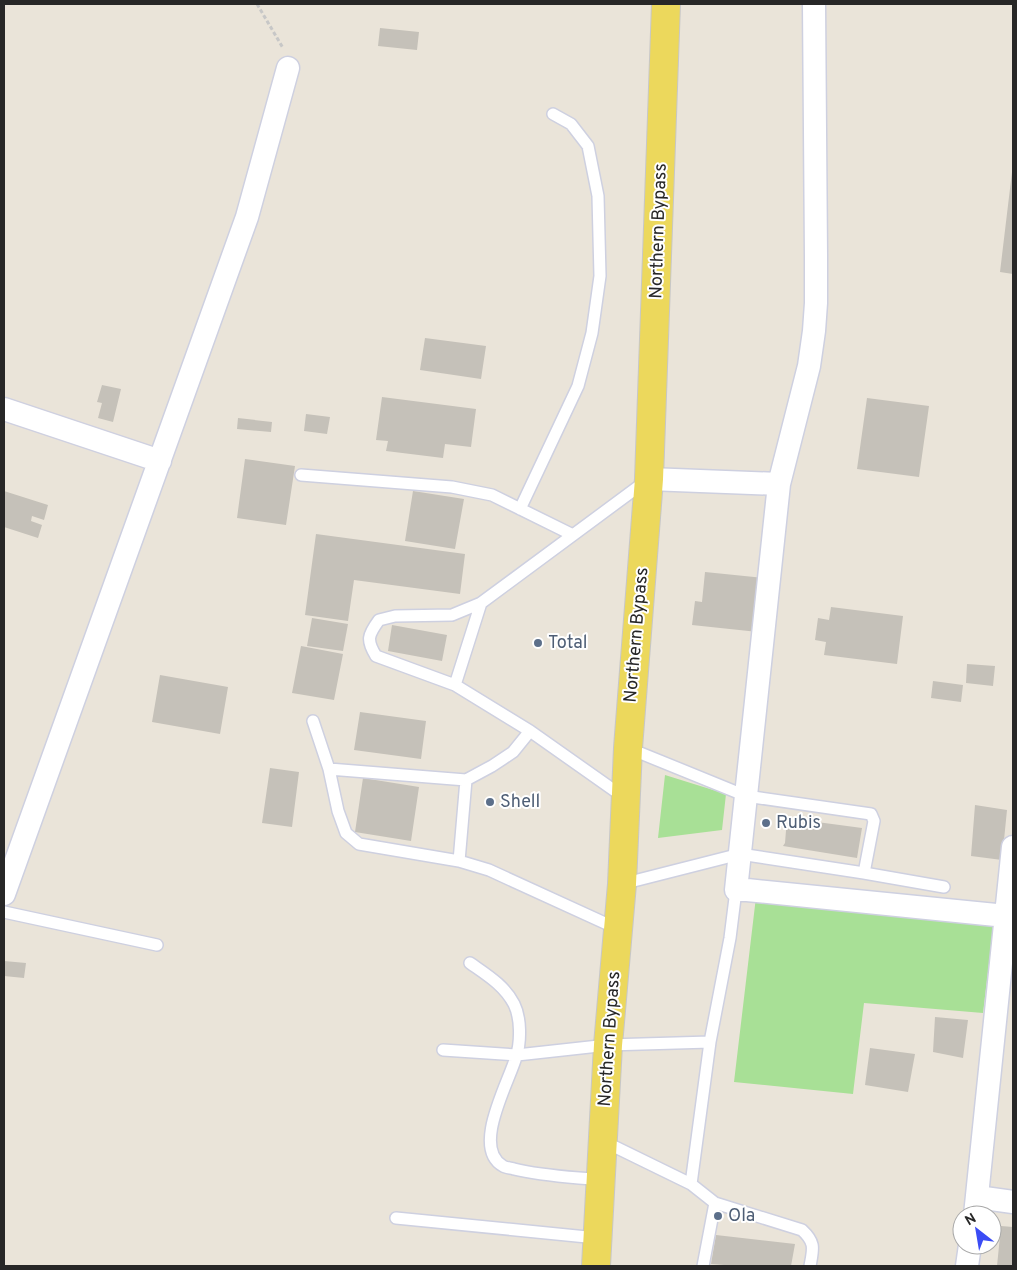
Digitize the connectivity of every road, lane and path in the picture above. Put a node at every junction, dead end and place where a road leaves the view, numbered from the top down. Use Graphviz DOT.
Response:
graph roads {
  1 [pos="257,4"];
  2 [pos="666,4"];
  3 [pos="814,4"];
  4 [pos="288,68"];
  5 [pos="553,114"];
  6 [pos="4,409"];
  7 [pos="160,461"];
  8 [pos="301,474"];
  9 [pos="650,479"];
  10 [pos="779,484"];
  11 [pos="520,509"];
  12 [pos="573,535"];
  13 [pos="481,603"];
  14 [pos="455,685"];
  15 [pos="313,721"];
  16 [pos="530,731"];
  17 [pos="628,748"];
  18 [pos="329,769"];
  19 [pos="466,780"];
  20 [pos="746,796"];
  21 [pos="626,799"];
  22 [pos="1013,847"];
  23 [pos="740,854"];
  24 [pos="459,860"];
  25 [pos="864,873"];
  26 [pos="622,884"];
  27 [pos="944,887"];
  28 [pos="736,890"];
  29 [pos="4,894"];
  30 [pos="4,912"];
  31 [pos="1006,916"];
  32 [pos="618,929"];
  33 [pos="157,945"];
  34 [pos="470,963"];
  35 [pos="1006,989"];
  36 [pos="710,1042"];
  37 [pos="608,1045"];
  38 [pos="443,1050"];
  39 [pos="517,1055"];
  40 [pos="603,1141"];
  41 [pos="601,1180"];
  42 [pos="691,1184"];
  43 [pos="1013,1202"];
  44 [pos="715,1203"];
  45 [pos="976,1205"];
  46 [pos="985,1205"];
  47 [pos="396,1218"];
  48 [pos="597,1238"];
  49 [pos="596,1266"];
  50 [pos="704,1266"];
  51 [pos="810,1266"];
  1 -- 4 [label="path"];
  2 -- 9 [label="main road, Northern Bypass"];
  3 -- 10 [label="street"];
  4 -- 7 [label="street"];
  5 -- 11 [label="lane"];
  6 -- 7 [label="street"];
  7 -- 29 [label="street"];
  8 -- 11 [label="lane"];
  9 -- 10 [label="street"];
  9 -- 12 [label="lane"];
  9 -- 17 [label="main road, Northern Bypass"];
  10 -- 20 [label="street"];
  11 -- 12 [label="lane"];
  12 -- 13 [label="lane"];
  13 -- 14 [label="lane"];
  13 -- 14 [label="lane"];
  14 -- 16 [label="lane"];
  15 -- 18 [label="lane"];
  16 -- 19 [label="lane"];
  16 -- 21 [label="lane"];
  17 -- 20 [label="lane"];
  17 -- 21 [label="main road, Northern Bypass"];
  18 -- 19 [label="lane"];
  18 -- 24 [label="lane"];
  19 -- 24 [label="lane"];
  20 -- 23 [label="street"];
  20 -- 25 [label="lane"];
  21 -- 26 [label="main road, Northern Bypass"];
  22 -- 31 [label="street"];
  23 -- 25 [label="lane"];
  23 -- 26 [label="lane"];
  23 -- 28 [label="street"];
  24 -- 32 [label="lane"];
  25 -- 27 [label="lane"];
  26 -- 32 [label="main road, Northern Bypass"];
  28 -- 31 [label="street"];
  28 -- 36 [label="lane"];
  30 -- 33 [label="lane"];
  31 -- 35 [label="street"];
  32 -- 37 [label="main road, Northern Bypass"];
  34 -- 39 [label="lane"];
  35 -- 45 [label="street"];
  36 -- 37 [label="lane"];
  36 -- 42 [label="lane"];
  37 -- 39 [label="lane"];
  37 -- 40 [label="main road, Northern Bypass"];
  38 -- 39 [label="lane"];
  39 -- 41 [label="lane"];
  40 -- 41 [label="main road, Northern Bypass"];
  40 -- 42 [label="lane"];
  41 -- 48 [label="main road, Northern Bypass"];
  42 -- 44 [label="lane"];
  43 -- 46 [label="street"];
  44 -- 50 [label="lane"];
  44 -- 51 [label="lane"];
  47 -- 48 [label="lane"];
  48 -- 49 [label="main road, Northern Bypass"];
}
